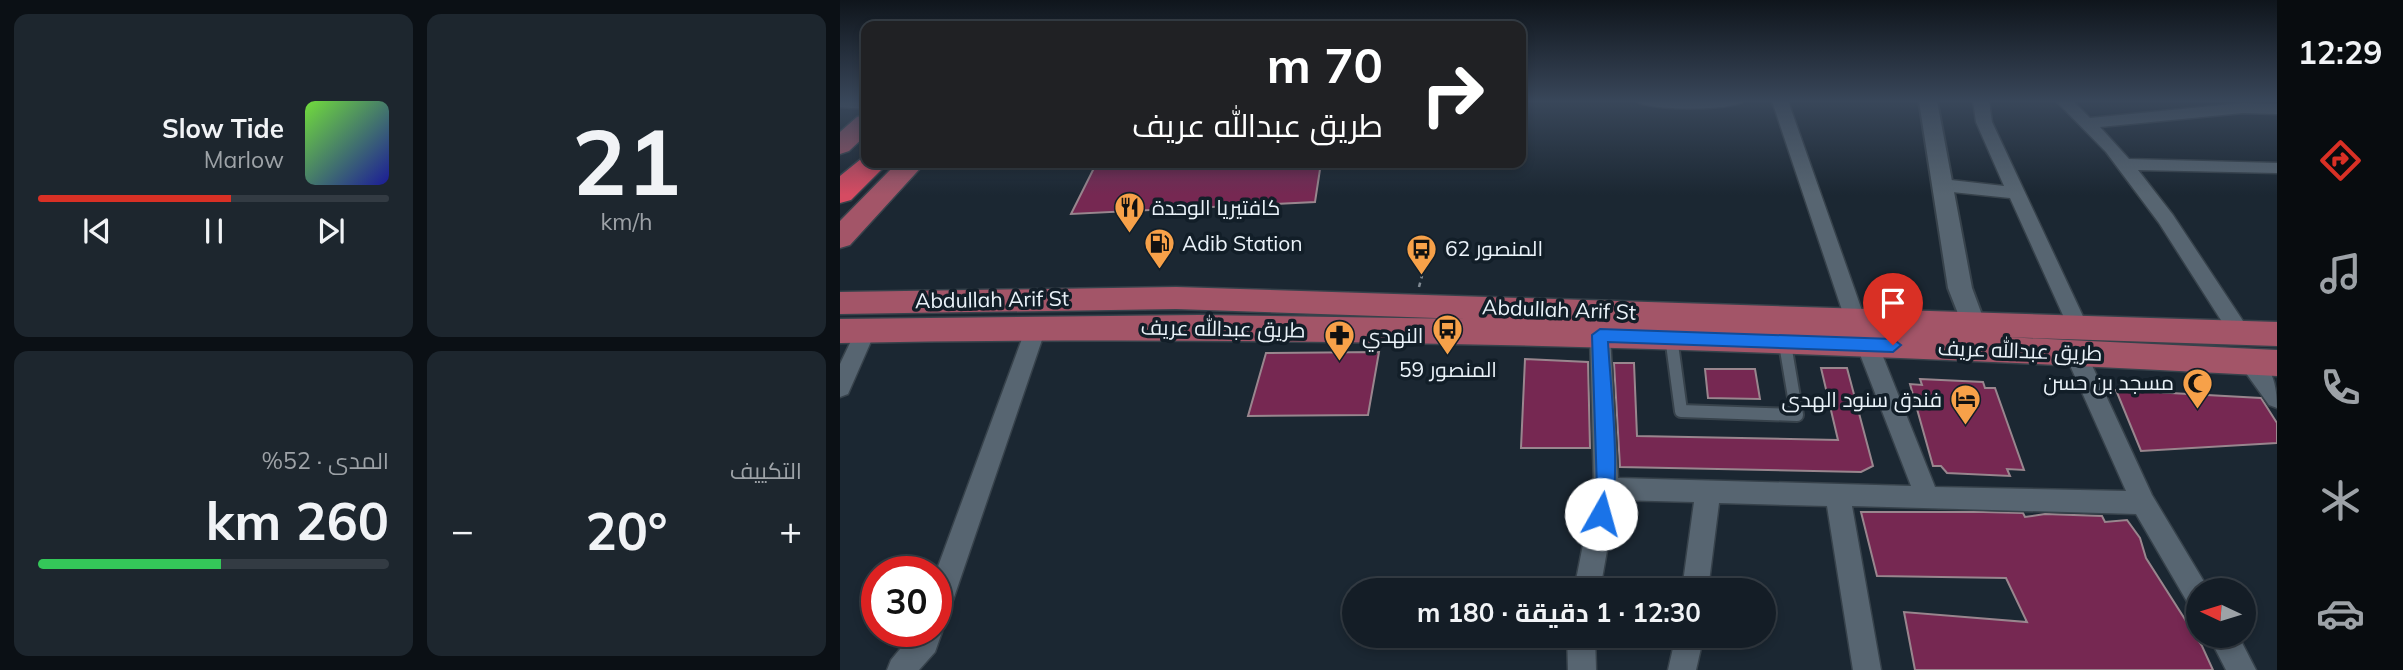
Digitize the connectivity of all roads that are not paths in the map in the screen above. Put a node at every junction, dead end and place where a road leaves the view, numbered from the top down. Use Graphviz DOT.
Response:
graph roads {
  1 [pos="855,132"];
  2 [pos="1791,132"];
  3 [pos="1933,132"];
  4 [pos="1989,132"];
  5 [pos="2095,132"];
  6 [pos="840,146"];
  7 [pos="861,150"];
  8 [pos="2124,164"];
  9 [pos="868,168"];
  10 [pos="907,168"];
  11 [pos="2277,168"];
  12 [pos="840,169"];
  13 [pos="1942,185"];
  14 [pos="840,193"];
  15 [pos="2016,193"];
  16 [pos="840,238"];
  17 [pos="840,292"];
  18 [pos="840,303"];
  19 [pos="859,321"];
  20 [pos="1973,323"];
  21 [pos="1036,328"];
  22 [pos="1861,332"];
  23 [pos="2277,334"];
  24 [pos="1600,335"];
  25 [pos="2071,335"];
  26 [pos="1671,337"];
  27 [pos="1785,341"];
  28 [pos="2256,353"];
  29 [pos="840,388"];
  30 [pos="2277,400"];
  31 [pos="1606,489"];
  32 [pos="1708,492"];
  33 [pos="1839,495"];
  34 [pos="1927,497"];
  35 [pos="2143,503"];
  36 [pos="952,564"];
  37 [pos="1589,578"];
  38 [pos="1697,578"];
  39 [pos="2187,578"];
  40 [pos="921,647"];
  41 [pos="1581,648"];
  42 [pos="1687,648"];
  43 [pos="2229,648"];
  44 [pos="901,670"];
  45 [pos="1582,670"];
  46 [pos="1682,670"];
  47 [pos="1867,670"];
  48 [pos="2242,670"];
  1 -- 6 [label="main road"];
  2 -- 22 [label="street"];
  3 -- 13 [label="street"];
  4 -- 15 [label="street"];
  5 -- 8 [label="street"];
  7 -- 12 [label="highway"];
  8 -- 11 [label="street"];
  8 -- 28 [label="street"];
  9 -- 14 [label="highway"];
  10 -- 16 [label="main road"];
  13 -- 15 [label="street"];
  13 -- 20 [label="street"];
  15 -- 25 [label="street"];
  17 -- 19 [label="main road"];
  18 -- 19 [label="main road, Abdullah Arif St"];
  19 -- 21 [label="main road, طريق عبدالله عريف"];
  19 -- 22 [label="main road, Abdullah Arif St"];
  19 -- 29 [label="street"];
  20 -- 22 [label="main road, Abdullah Arif St"];
  20 -- 25 [label="main road, Abdullah Arif St"];
  21 -- 24 [label="main road, طريق عبدالله عريف"];
  21 -- 36 [label="street"];
  22 -- 25 [label="main road, طريق عبدالله عريف"];
  22 -- 27 [label="main road, طريق عبدالله عريف"];
  22 -- 34 [label="street"];
  23 -- 28 [label="main road"];
  24 -- 26 [label="main road, طريق عبدالله عريف"];
  24 -- 31 [label="street"];
  25 -- 28 [label="main road, طريق عبدالله عريف"];
  25 -- 35 [label="street"];
  26 -- 27 [label="main road, طريق عبدالله عريف"];
  26 -- 27 [label="lane"];
  28 -- 30 [label="street"];
  31 -- 32 [label="street"];
  31 -- 37 [label="street"];
  32 -- 33 [label="street"];
  32 -- 38 [label="street"];
  33 -- 34 [label="street"];
  33 -- 47 [label="street"];
  34 -- 35 [label="street"];
  35 -- 39 [label="street"];
  40 -- 44 [label="street"];
  41 -- 45 [label="street"];
  42 -- 46 [label="street"];
  43 -- 48 [label="street"];
}
